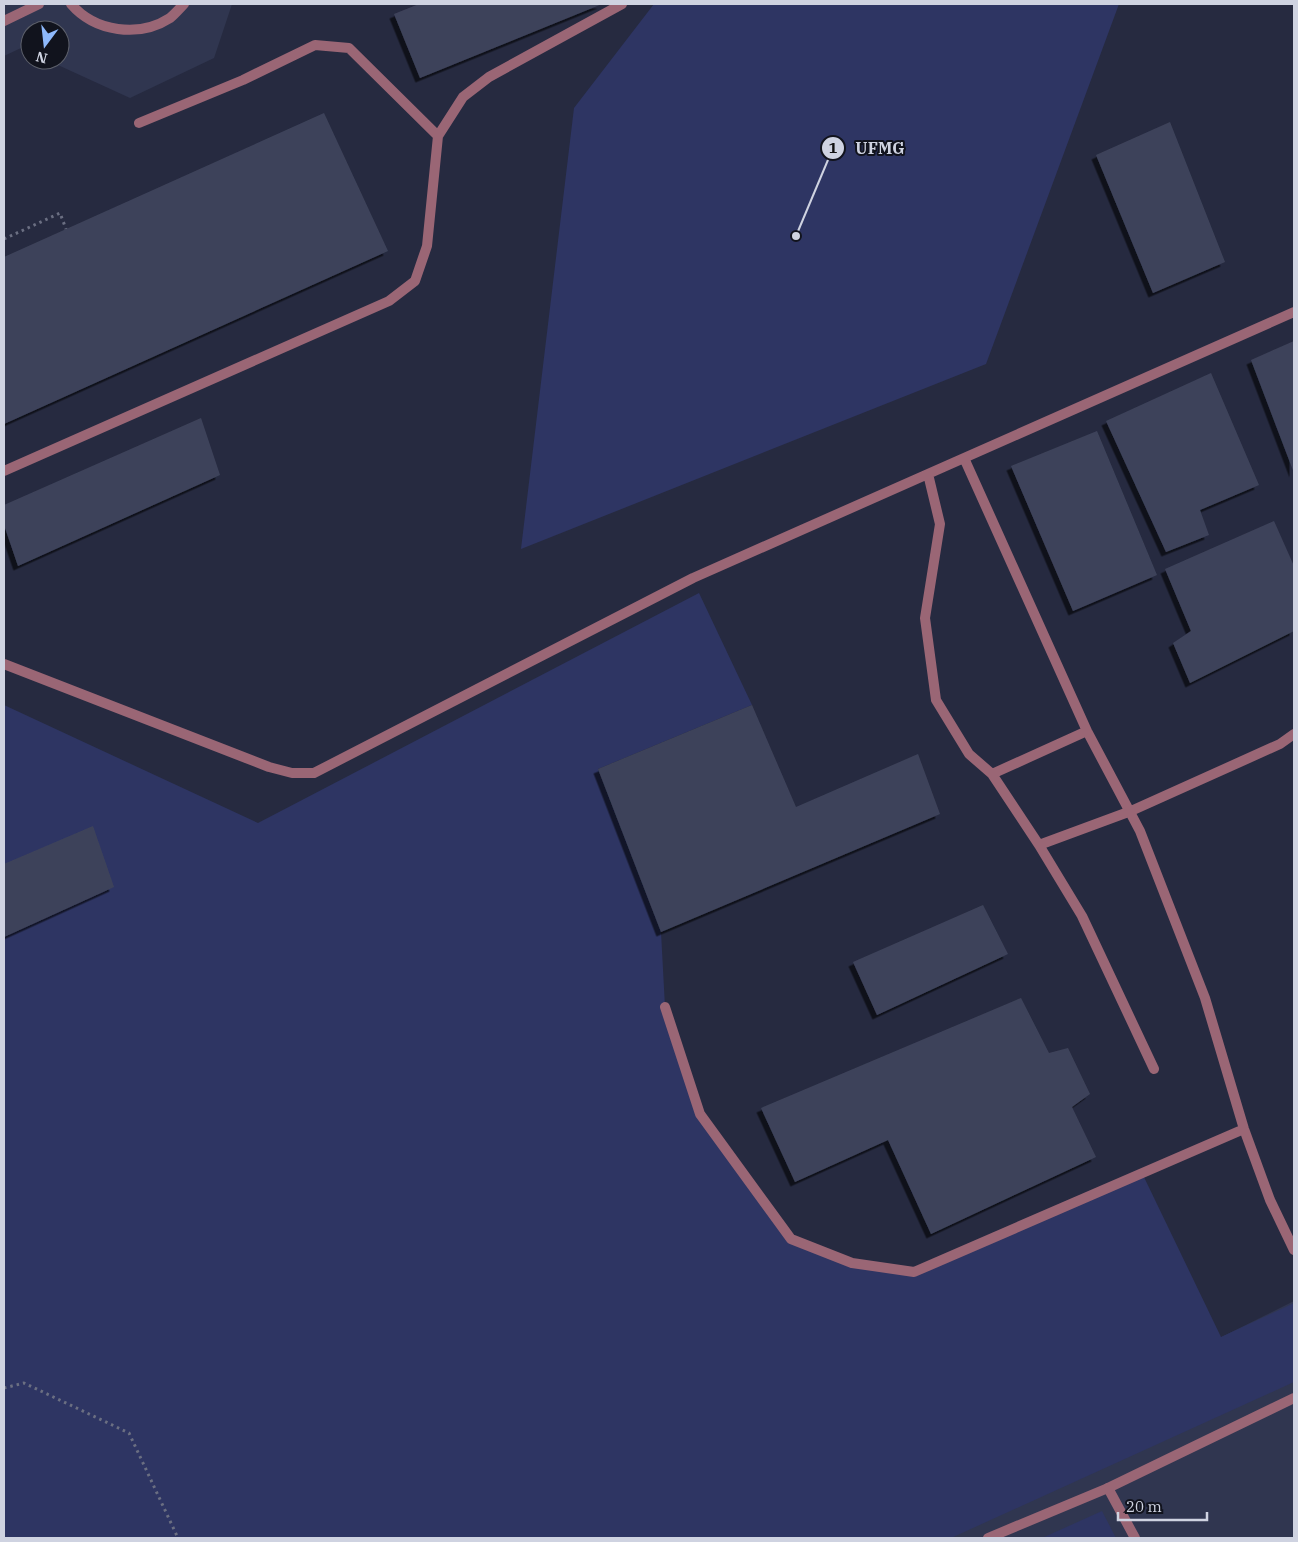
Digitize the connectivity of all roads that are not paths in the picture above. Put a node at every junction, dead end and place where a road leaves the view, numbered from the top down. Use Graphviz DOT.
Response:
graph roads {
  1 [pos="39,4"];
  2 [pos="71,4"];
  3 [pos="184,4"];
  4 [pos="622,4"];
  5 [pos="4,21"];
  6 [pos="139,123"];
  7 [pos="438,136"];
  8 [pos="1294,312"];
  9 [pos="964,458"];
  10 [pos="4,471"];
  11 [pos="928,474"];
  12 [pos="4,664"];
  13 [pos="1088,731"];
  14 [pos="1294,734"];
  15 [pos="992,774"];
  16 [pos="1131,811"];
  17 [pos="1039,845"];
  18 [pos="665,1007"];
  19 [pos="1154,1069"];
  20 [pos="1244,1129"];
  21 [pos="1294,1250"];
  22 [pos="1294,1398"];
  23 [pos="1108,1488"];
  24 [pos="988,1538"];
  25 [pos="1135,1538"];
  1 -- 5 [label="street"];
  2 -- 3 [label="street"];
  4 -- 7 [label="street"];
  6 -- 7 [label="street"];
  7 -- 10 [label="street"];
  8 -- 9 [label="street"];
  9 -- 11 [label="street"];
  9 -- 13 [label="street"];
  11 -- 12 [label="street"];
  11 -- 15 [label="street"];
  13 -- 15 [label="street"];
  13 -- 16 [label="street"];
  14 -- 16 [label="street"];
  15 -- 17 [label="street"];
  16 -- 17 [label="street"];
  16 -- 20 [label="street"];
  17 -- 19 [label="street"];
  18 -- 20 [label="street"];
  20 -- 21 [label="street"];
  22 -- 23 [label="street"];
  23 -- 24 [label="street"];
  23 -- 25 [label="street"];
}
